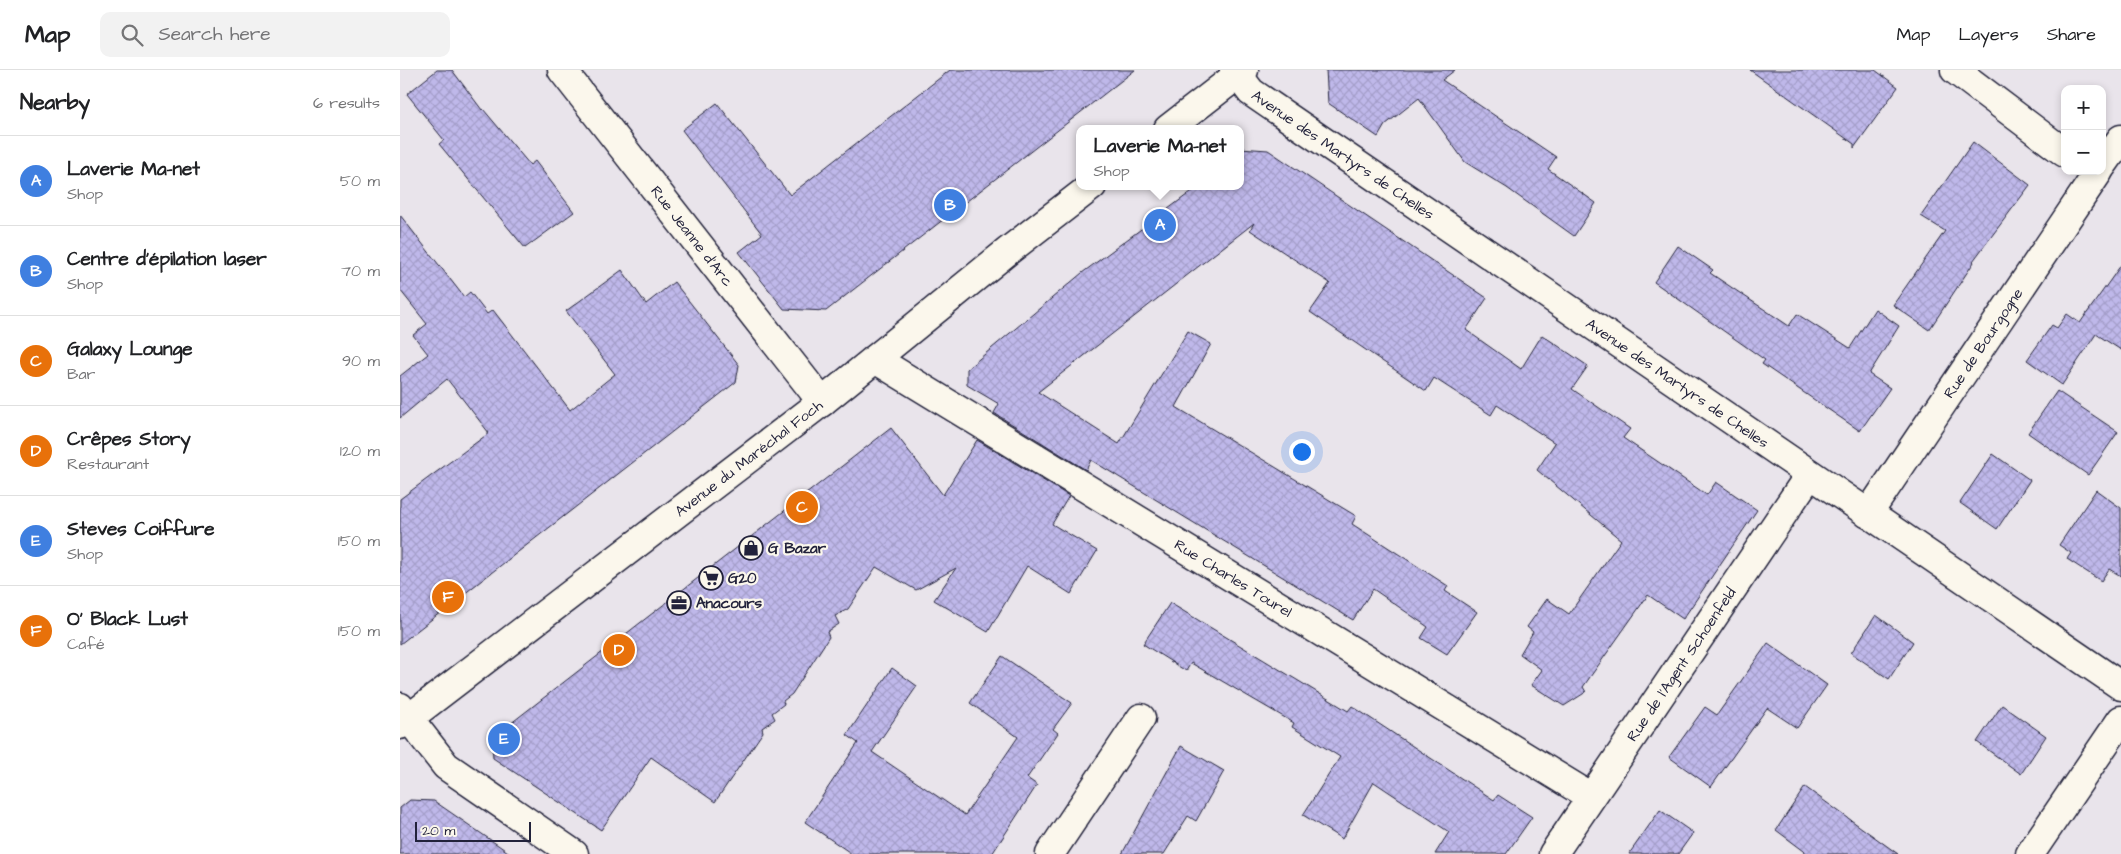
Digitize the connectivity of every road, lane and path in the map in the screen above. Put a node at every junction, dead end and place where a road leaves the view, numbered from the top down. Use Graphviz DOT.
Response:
graph roads {
  1 [pos="562,70"];
  2 [pos="1955,70"];
  3 [pos="1238,72"];
  4 [pos="1173,125"];
  5 [pos="2121,139"];
  6 [pos="2061,150"];
  7 [pos="2106,158"];
  8 [pos="2093,175"];
  9 [pos="1087,190"];
  10 [pos="875,360"];
  11 [pos="822,402"];
  12 [pos="1810,474"];
  13 [pos="1868,514"];
  14 [pos="2121,686"];
  15 [pos="403,717"];
  16 [pos="1141,718"];
  17 [pos="2121,720"];
  18 [pos="1591,797"];
  19 [pos="574,854"];
  20 [pos="1050,854"];
  21 [pos="1553,854"];
  22 [pos="2030,854"];
  1 -- 11 [label="street, Rue Jeanne d'Arc"];
  2 -- 6 [label="street"];
  3 -- 4 [label="street"];
  3 -- 12 [label="street, Avenue des Martyrs de Chelles"];
  5 -- 7 [label="street, Rue de Bourgogne"];
  8 -- 13 [label="street, Rue de Bourgogne"];
  9 -- 10 [label="street, Avenue du Maréchal Foch"];
  10 -- 11 [label="street, Avenue du Maréchal Foch"];
  10 -- 18 [label="street, Rue Charles Tourel"];
  11 -- 15 [label="street, Avenue du Maréchal Foch"];
  12 -- 13 [label="street, Avenue des Martyrs de Chelles"];
  12 -- 18 [label="street, Rue de l'Agent Schoenfeld"];
  13 -- 14 [label="street, Avenue des Martyrs de Chelles"];
  15 -- 19 [label="street"];
  16 -- 20 [label="street"];
  17 -- 22 [label="street"];
  18 -- 21 [label="street, Rue de l'Agent Schoenfeld"];
}
